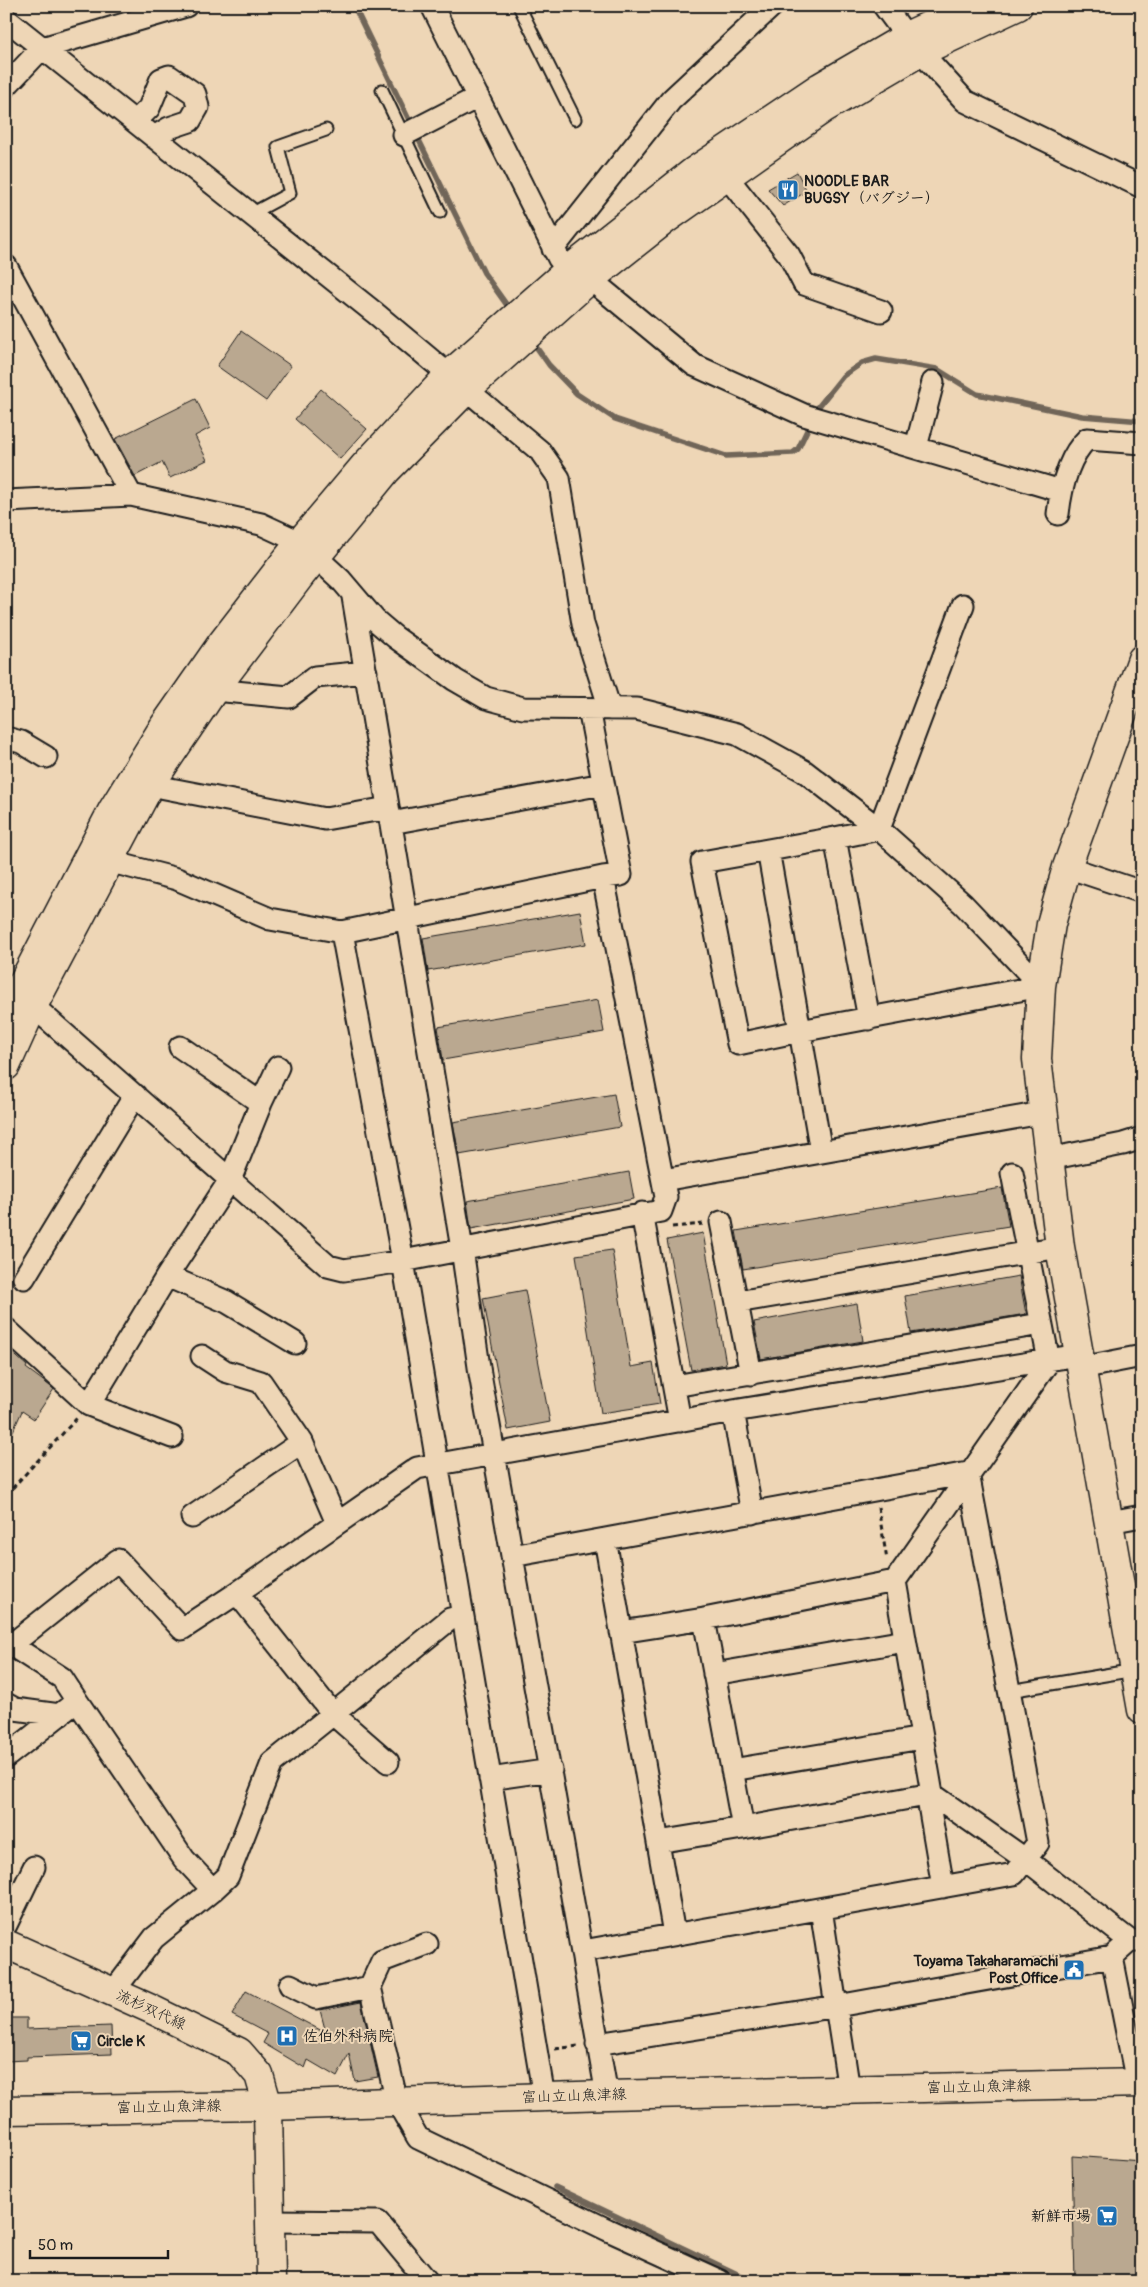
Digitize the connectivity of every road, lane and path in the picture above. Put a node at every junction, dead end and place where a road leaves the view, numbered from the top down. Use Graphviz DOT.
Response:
graph roads {
  1 [pos="186,6"];
  2 [pos="432,6"];
  3 [pos="519,6"];
  4 [pos="772,6"];
  5 [pos="884,6"];
  6 [pos="971,6"];
  7 [pos="1018,6"];
  8 [pos="6,19"];
  9 [pos="914,44"];
  10 [pos="42,48"];
  11 [pos="6,86"];
  12 [pos="382,90"];
  13 [pos="478,97"];
  14 [pos="575,119"];
  15 [pos="136,122"];
  16 [pos="326,130"];
  17 [pos="404,136"];
  18 [pos="154,137"];
  19 [pos="727,177"];
  20 [pos="1142,187"];
  21 [pos="440,212"];
  22 [pos="251,214"];
  23 [pos="6,266"];
  24 [pos="571,266"];
  25 [pos="881,311"];
  26 [pos="933,382"];
  27 [pos="457,383"];
  28 [pos="1142,443"];
  29 [pos="916,448"];
  30 [pos="1060,491"];
  31 [pos="131,495"];
  32 [pos="6,501"];
  33 [pos="1058,514"];
  34 [pos="308,549"];
  35 [pos="353,597"];
  36 [pos="963,605"];
  37 [pos="1142,658"];
  38 [pos="366,672"];
  39 [pos="214,690"];
  40 [pos="589,709"];
  41 [pos="610,709"];
  42 [pos="6,738"];
  43 [pos="46,757"];
  44 [pos="603,784"];
  45 [pos="150,785"];
  46 [pos="390,815"];
  47 [pos="879,830"];
  48 [pos="836,838"];
  49 [pos="768,850"];
  50 [pos="108,861"];
  51 [pos="1067,866"];
  52 [pos="603,877"];
  53 [pos="1142,892"];
  54 [pos="407,916"];
  55 [pos="342,932"];
  56 [pos="1041,986"];
  57 [pos="15,1003"];
  58 [pos="869,1019"];
  59 [pos="800,1031"];
  60 [pos="180,1047"];
  61 [pos="6,1066"];
  62 [pos="278,1067"];
  63 [pos="134,1095"];
  64 [pos="261,1103"];
  65 [pos="1042,1113"];
  66 [pos="1142,1138"];
  67 [pos="821,1152"];
  68 [pos="1049,1158"];
  69 [pos="1012,1173"];
  70 [pos="230,1180"];
  71 [pos="663,1180"];
  72 [pos="652,1212"];
  73 [pos="721,1222"];
  74 [pos="1060,1247"];
  75 [pos="462,1249"];
  76 [pos="1027,1254"];
  77 [pos="403,1261"];
  78 [pos="168,1276"];
  79 [pos="24,1278"];
  80 [pos="736,1302"];
  81 [pos="1041,1324"];
  82 [pos="6,1329"];
  83 [pos="295,1343"];
  84 [pos="202,1356"];
  85 [pos="1142,1356"];
  86 [pos="1049,1361"];
  87 [pos="1080,1362"];
  88 [pos="750,1374"];
  89 [pos="674,1386"];
  90 [pos="89,1405"];
  91 [pos="733,1411"];
  92 [pos="680,1421"];
  93 [pos="172,1437"];
  94 [pos="302,1442"];
  95 [pos="494,1454"];
  96 [pos="437,1465"];
  97 [pos="968,1474"];
  98 [pos="875,1490"];
  99 [pos="6,1496"];
  100 [pos="752,1513"];
  101 [pos="1142,1516"];
  102 [pos="192,1517"];
  103 [pos="1109,1522"];
  104 [pos="337,1524"];
  105 [pos="605,1540"];
  106 [pos="512,1556"];
  107 [pos="895,1581"];
  108 [pos="237,1594"];
  109 [pos="462,1616"];
  110 [pos="1133,1616"];
  111 [pos="704,1619"];
  112 [pos="621,1632"];
  113 [pos="905,1641"];
  114 [pos="9,1643"];
  115 [pos="1135,1670"];
  116 [pos="714,1674"];
  117 [pos="1009,1691"];
  118 [pos="77,1701"];
  119 [pos="6,1704"];
  120 [pos="1142,1710"];
  121 [pos="333,1714"];
  122 [pos="60,1715"];
  123 [pos="922,1738"];
  124 [pos="6,1757"];
  125 [pos="388,1762"];
  126 [pos="550,1770"];
  127 [pos="732,1770"];
  128 [pos="490,1779"];
  129 [pos="932,1794"];
  130 [pos="743,1828"];
  131 [pos="658,1842"];
  132 [pos="1025,1859"];
  133 [pos="34,1867"];
  134 [pos="943,1887"];
  135 [pos="213,1890"];
  136 [pos="821,1909"];
  137 [pos="6,1925"];
  138 [pos="674,1934"];
  139 [pos="1136,1941"];
  140 [pos="6,1944"];
  141 [pos="427,1944"];
  142 [pos="583,1951"];
  143 [pos="1112,1957"];
  144 [pos="290,1985"];
  145 [pos="370,1987"];
  146 [pos="113,1992"];
  147 [pos="837,2006"];
  148 [pos="597,2044"];
  149 [pos="537,2052"];
  150 [pos="1139,2083"];
  151 [pos="849,2090"];
  152 [pos="608,2095"];
  153 [pos="544,2097"];
  154 [pos="397,2102"];
  155 [pos="268,2106"];
  156 [pos="6,2110"];
  157 [pos="271,2221"];
  158 [pos="408,2271"];
  159 [pos="271,2281"];
  160 [pos="427,2281"];
  161 [pos="720,2281"];
  1 -- 10 [label="street"];
  2 -- 13 [label="street"];
  3 -- 14 [label="lane"];
  4 -- 24 [label="street"];
  5 -- 9 [label="street"];
  6 -- 9 [label="street"];
  7 -- 9 [label="street"];
  8 -- 10 [label="street"];
  9 -- 19 [label="street"];
  9 -- 20 [label="street"];
  9 -- 24 [label="street"];
  10 -- 11 [label="street"];
  10 -- 15 [label="street"];
  12 -- 17 [label="lane"];
  13 -- 17 [label="street"];
  13 -- 24 [label="street"];
  15 -- 18 [label="street"];
  15 -- 18 [label="street"];
  16 -- 22 [label="lane"];
  17 -- 21 [label="lane"];
  18 -- 22 [label="street"];
  19 -- 24 [label="street"];
  19 -- 25 [label="street"];
  22 -- 27 [label="street"];
  23 -- 31 [label="street"];
  24 -- 27 [label="street"];
  24 -- 29 [label="street"];
  26 -- 29 [label="street"];
  27 -- 34 [label="street"];
  27 -- 41 [label="street"];
  28 -- 30 [label="street"];
  29 -- 30 [label="street"];
  30 -- 33 [label="street"];
  31 -- 32 [label="street"];
  31 -- 34 [label="street"];
  34 -- 35 [label="street"];
  34 -- 39 [label="street"];
  34 -- 57 [label="street"];
  35 -- 38 [label="street"];
  35 -- 40 [label="street"];
  36 -- 47 [label="street"];
  37 -- 51 [label="street"];
  38 -- 39 [label="street"];
  38 -- 46 [label="street"];
  39 -- 45 [label="street"];
  40 -- 41 [label="street"];
  40 -- 44 [label="street"];
  41 -- 47 [label="street"];
  42 -- 43 [label="street"];
  44 -- 46 [label="street"];
  44 -- 52 [label="street"];
  45 -- 46 [label="street"];
  45 -- 50 [label="street"];
  46 -- 54 [label="street"];
  47 -- 48 [label="street"];
  47 -- 56 [label="street"];
  48 -- 49 [label="street"];
  48 -- 58 [label="street"];
  49 -- 59 [label="street"];
  49 -- 59 [label="street"];
  50 -- 55 [label="street"];
  50 -- 57 [label="street"];
  51 -- 53 [label="street"];
  51 -- 56 [label="street"];
  52 -- 54 [label="street"];
  52 -- 71 [label="street"];
  54 -- 55 [label="street"];
  54 -- 75 [label="street"];
  55 -- 77 [label="street"];
  56 -- 58 [label="street"];
  56 -- 65 [label="street"];
  57 -- 61 [label="street"];
  57 -- 63 [label="street"];
  58 -- 59 [label="street"];
  59 -- 67 [label="street"];
  60 -- 64 [label="street"];
  62 -- 64 [label="street"];
  63 -- 70 [label="street"];
  63 -- 79 [label="street"];
  64 -- 70 [label="street"];
  65 -- 67 [label="street"];
  65 -- 68 [label="street"];
  66 -- 68 [label="street"];
  67 -- 71 [label="street"];
  68 -- 74 [label="street"];
  69 -- 76 [label="street"];
  70 -- 77 [label="street"];
  70 -- 78 [label="street"];
  71 -- 72 [label="street"];
  72 -- 73 [label="path"];
  72 -- 75 [label="street"];
  72 -- 89 [label="street"];
  73 -- 80 [label="street"];
  74 -- 76 [label="street"];
  74 -- 87 [label="street"];
  75 -- 77 [label="street"];
  75 -- 95 [label="street"];
  76 -- 80 [label="street"];
  76 -- 81 [label="street"];
  77 -- 96 [label="street"];
  78 -- 83 [label="street"];
  78 -- 90 [label="street"];
  80 -- 88 [label="street"];
  81 -- 86 [label="street"];
  81 -- 88 [label="street"];
  82 -- 90 [label="street"];
  84 -- 94 [label="street"];
  85 -- 87 [label="street"];
  86 -- 87 [label="street"];
  86 -- 91 [label="street"];
  86 -- 97 [label="street"];
  87 -- 103 [label="street"];
  88 -- 89 [label="street"];
  89 -- 92 [label="street"];
  90 -- 93 [label="street"];
  90 -- 99 [label="path"];
  91 -- 92 [label="street"];
  91 -- 100 [label="street"];
  92 -- 95 [label="street"];
  94 -- 102 [label="street"];
  94 -- 104 [label="street"];
  95 -- 96 [label="street"];
  95 -- 106 [label="street"];
  96 -- 104 [label="street"];
  96 -- 109 [label="street"];
  97 -- 98 [label="street"];
  97 -- 107 [label="street"];
  97 -- 117 [label="street"];
  98 -- 100 [label="street"];
  98 -- 107 [label="path"];
  100 -- 105 [label="street"];
  101 -- 103 [label="street"];
  103 -- 110 [label="street"];
  104 -- 108 [label="street"];
  105 -- 106 [label="street"];
  105 -- 112 [label="street"];
  106 -- 126 [label="street"];
  107 -- 111 [label="street"];
  107 -- 113 [label="street"];
  108 -- 114 [label="street"];
  108 -- 121 [label="street"];
  109 -- 121 [label="street"];
  109 -- 128 [label="street"];
  110 -- 115 [label="street"];
  111 -- 112 [label="street"];
  111 -- 116 [label="street"];
  112 -- 131 [label="street"];
  113 -- 116 [label="street"];
  113 -- 123 [label="street"];
  114 -- 118 [label="street"];
  115 -- 117 [label="lane"];
  115 -- 120 [label="street"];
  116 -- 127 [label="street"];
  117 -- 132 [label="street"];
  118 -- 122 [label="street"];
  118 -- 135 [label="street"];
  119 -- 122 [label="street"];
  121 -- 125 [label="street"];
  121 -- 135 [label="street"];
  122 -- 124 [label="street"];
  123 -- 127 [label="street"];
  123 -- 129 [label="street"];
  126 -- 128 [label="street"];
  126 -- 142 [label="street"];
  127 -- 130 [label="street"];
  128 -- 149 [label="street"];
  129 -- 130 [label="street"];
  129 -- 132 [label="street"];
  129 -- 134 [label="street"];
  130 -- 131 [label="street"];
  131 -- 138 [label="street"];
  132 -- 134 [label="street"];
  132 -- 139 [label="street"];
  133 -- 137 [label="street"];
  134 -- 136 [label="street"];
  135 -- 146 [label="street"];
  136 -- 138 [label="street"];
  136 -- 147 [label="street"];
  138 -- 142 [label="street"];
  139 -- 143 [label="street"];
  140 -- 146 [label="street, 流杉双代線"];
  141 -- 145 [label="street"];
  142 -- 148 [label="street"];
  143 -- 147 [label="street"];
  143 -- 150 [label="street"];
  144 -- 145 [label="street"];
  145 -- 154 [label="street"];
  146 -- 155 [label="street, 流杉双代線"];
  147 -- 148 [label="street"];
  147 -- 151 [label="street"];
  148 -- 149 [label="path"];
  148 -- 152 [label="street"];
  149 -- 153 [label="street"];
  150 -- 151 [label="street, 富山立山魚津線"];
  151 -- 152 [label="street, 富山立山魚津線"];
  152 -- 153 [label="street, 富山立山魚津線"];
  153 -- 154 [label="street, 富山立山魚津線"];
  154 -- 155 [label="street, 富山立山魚津線"];
  154 -- 161 [label="street"];
  155 -- 156 [label="street, 富山立山魚津線"];
  155 -- 157 [label="street, 流杉双代線"];
  157 -- 158 [label="street"];
  157 -- 159 [label="street, 流杉双代線"];
  158 -- 160 [label="street"];
}
